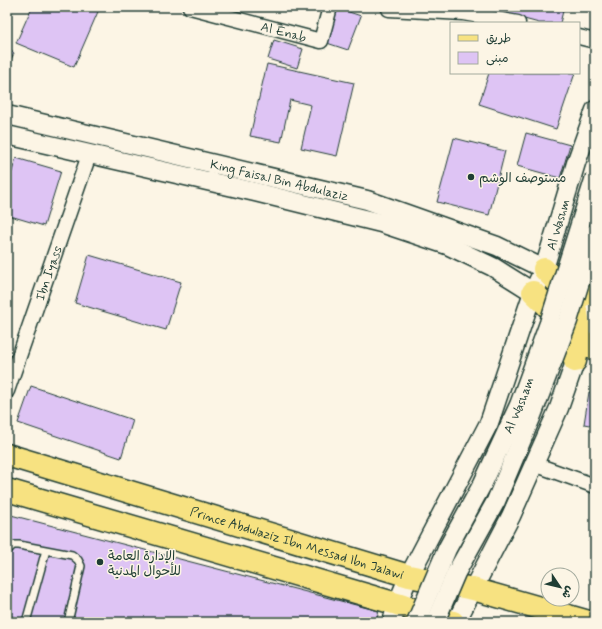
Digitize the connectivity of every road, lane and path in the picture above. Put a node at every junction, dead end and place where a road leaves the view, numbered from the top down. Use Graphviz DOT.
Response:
graph roads {
  1 [pos="190,7"];
  2 [pos="330,7"];
  3 [pos="390,7"];
  4 [pos="512,22"];
  5 [pos="580,37"];
  6 [pos="595,41"];
  7 [pos="595,110"];
  8 [pos="7,115"];
  9 [pos="7,135"];
  10 [pos="89,155"];
  11 [pos="576,163"];
  12 [pos="595,177"];
  13 [pos="595,203"];
  14 [pos="595,234"];
  15 [pos="544,269"];
  16 [pos="533,292"];
  17 [pos="589,300"];
  18 [pos="516,342"];
  19 [pos="583,347"];
  20 [pos="7,391"];
  21 [pos="7,455"];
  22 [pos="534,464"];
  23 [pos="595,486"];
  24 [pos="7,490"];
  25 [pos="46,550"];
  26 [pos="7,551"];
  27 [pos="410,576"];
  28 [pos="473,589"];
  29 [pos="395,613"];
  30 [pos="7,620"];
  31 [pos="15,622"];
  32 [pos="26,622"];
  33 [pos="68,622"];
  34 [pos="416,622"];
  35 [pos="435,622"];
  36 [pos="453,622"];
  37 [pos="456,622"];
  38 [pos="589,622"];
  1 -- 2 [label="street, Al Enab"];
  3 -- 4 [label="street"];
  5 -- 6 [label="street"];
  7 -- 11 [label="street, Al Washm"];
  8 -- 15 [label="street, King Faisal Bin Abdulaziz"];
  9 -- 10 [label="street, King Faisal Bin Abdulaziz"];
  10 -- 16 [label="street, King Faisal Bin Abdulaziz"];
  10 -- 20 [label="street, Ibn Iyass"];
  11 -- 13 [label="street"];
  11 -- 15 [label="street, Al Washm"];
  12 -- 34 [label="street, Al Washam, bridge"];
  14 -- 35 [label="street, Al Washam, bridge"];
  15 -- 16 [label="street, Al Washm"];
  15 -- 17 [label="main road"];
  16 -- 17 [label="main road"];
  16 -- 18 [label="street, Al Washam"];
  16 -- 19 [label="main road"];
  17 -- 19 [label="main road"];
  18 -- 19 [label="street"];
  18 -- 27 [label="street, Al Washam"];
  19 -- 22 [label="street"];
  21 -- 27 [label="main road, Prince Abdulaziz Ibn Messad Ibn Jalawi"];
  22 -- 23 [label="street"];
  22 -- 28 [label="street"];
  24 -- 29 [label="main road"];
  25 -- 26 [label="lane"];
  25 -- 32 [label="lane"];
  25 -- 33 [label="lane"];
  27 -- 28 [label="main road, Prince Abdulaziz Ibn Messad Ibn Jalawi"];
  27 -- 29 [label="street, Al Washam"];
  28 -- 37 [label="street"];
  28 -- 38 [label="main road, Prince Abdulaziz Ibn Messad Ibn Jalawi"];
  29 -- 36 [label="main road"];
  30 -- 31 [label="lane"];
}
